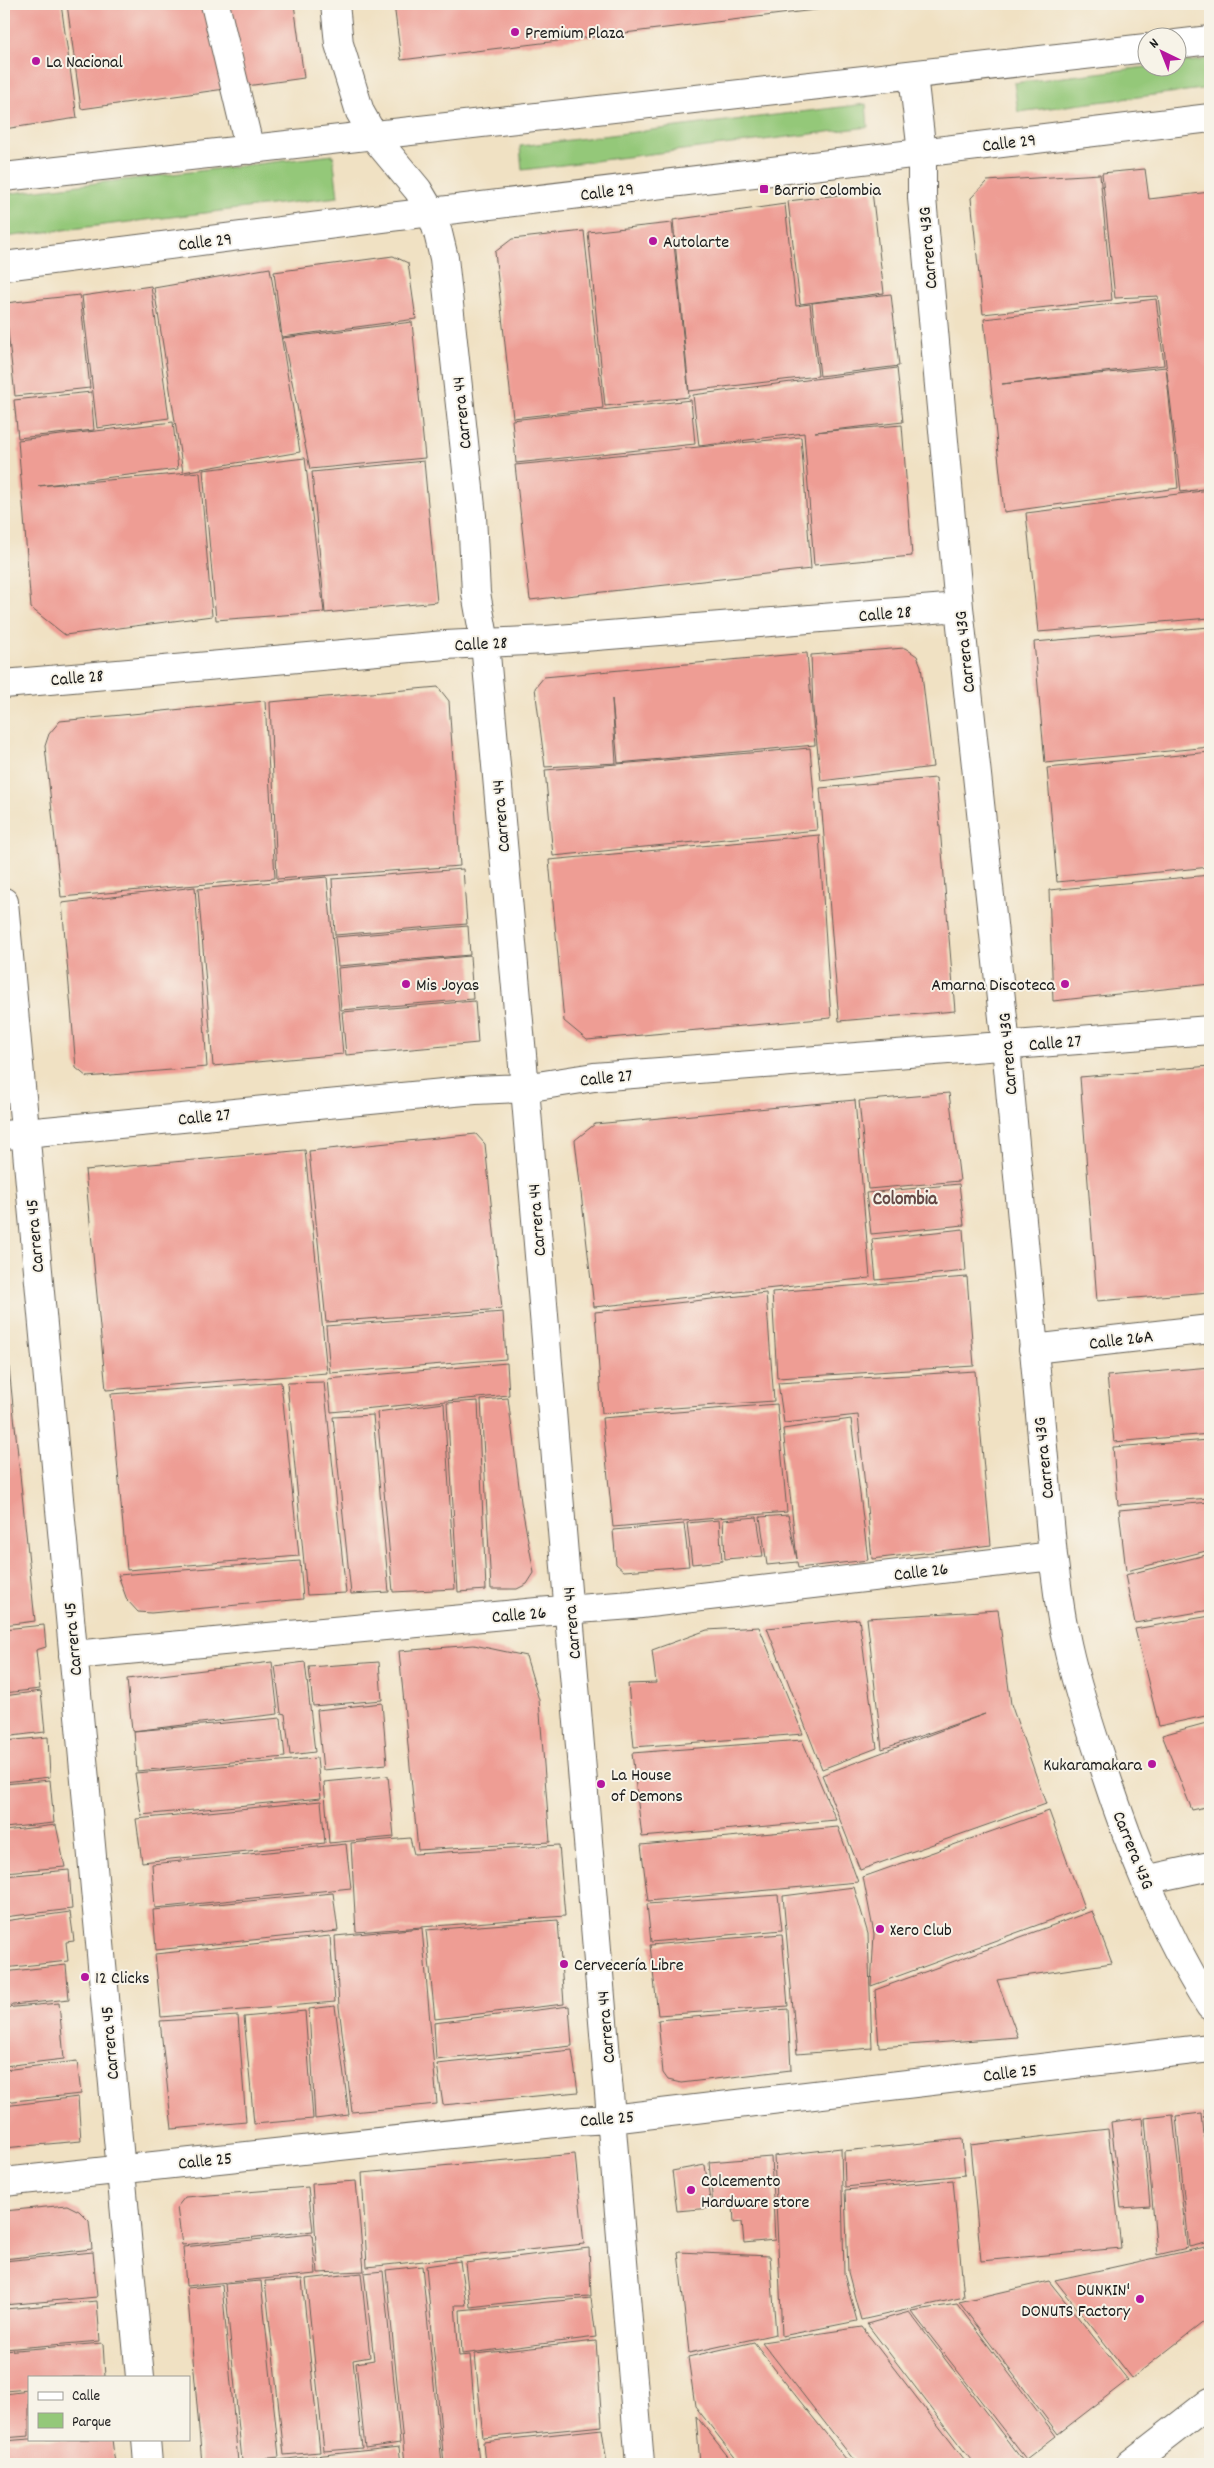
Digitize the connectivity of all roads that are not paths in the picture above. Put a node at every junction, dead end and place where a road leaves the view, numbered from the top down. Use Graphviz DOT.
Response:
graph roads {
  1 [pos="215,4"];
  2 [pos="335,4"];
  3 [pos="1210,40"];
  4 [pos="1186,43"];
  5 [pos="1136,49"];
  6 [pos="913,75"];
  7 [pos="1210,118"];
  8 [pos="374,137"];
  9 [pos="250,150"];
  10 [pos="922,153"];
  11 [pos="4,177"];
  12 [pos="431,212"];
  13 [pos="4,266"];
  14 [pos="959,607"];
  15 [pos="485,643"];
  16 [pos="4,684"];
  17 [pos="4,902"];
  18 [pos="1210,1030"];
  19 [pos="1006,1046"];
  20 [pos="525,1088"];
  21 [pos="14,1134"];
  22 [pos="1210,1329"];
  23 [pos="1033,1349"];
  24 [pos="1053,1556"];
  25 [pos="570,1610"];
  26 [pos="73,1655"];
  27 [pos="1210,1866"];
  28 [pos="1145,1880"];
  29 [pos="1210,2006"];
  30 [pos="1210,2048"];
  31 [pos="611,2119"];
  32 [pos="120,2169"];
  33 [pos="4,2182"];
  34 [pos="140,2376"];
  35 [pos="1210,2402"];
  36 [pos="146,2440"];
  37 [pos="148,2464"];
  38 [pos="640,2464"];
  39 [pos="1130,2464"];
  1 -- 9 [label="street"];
  2 -- 8 [label="street, Carrera 44"];
  3 -- 4 [label="street"];
  5 -- 6 [label="street"];
  6 -- 8 [label="street"];
  6 -- 10 [label="street, Carrera 43G"];
  7 -- 10 [label="street, Calle 29"];
  8 -- 9 [label="street"];
  8 -- 12 [label="street, Carrera 44"];
  9 -- 11 [label="street"];
  10 -- 12 [label="street, Calle 29"];
  10 -- 14 [label="street, Carrera 43G"];
  12 -- 13 [label="street, Calle 29"];
  12 -- 15 [label="street, Carrera 44"];
  14 -- 15 [label="street, Calle 28"];
  14 -- 19 [label="street, Carrera 43G"];
  15 -- 16 [label="street, Calle 28"];
  15 -- 20 [label="street, Carrera 44"];
  17 -- 21 [label="street, Carrera 45"];
  18 -- 19 [label="street, Calle 27"];
  19 -- 20 [label="street, Calle 27"];
  19 -- 23 [label="street, Carrera 43G"];
  20 -- 21 [label="street, Calle 27"];
  20 -- 25 [label="street, Carrera 44"];
  21 -- 26 [label="street, Carrera 45"];
  22 -- 23 [label="street, Calle 26A"];
  23 -- 24 [label="street, Carrera 43G"];
  24 -- 25 [label="street, Calle 26"];
  24 -- 28 [label="street, Carrera 43G"];
  25 -- 26 [label="street, Calle 26"];
  25 -- 31 [label="street, Carrera 44"];
  26 -- 32 [label="street, Carrera 45"];
  27 -- 28 [label="street"];
  28 -- 29 [label="street, Carrera 43G"];
  30 -- 31 [label="street, Calle 25"];
  31 -- 32 [label="street, Calle 25"];
  31 -- 38 [label="street, Carrera 44"];
  32 -- 33 [label="street, Calle 25"];
  32 -- 34 [label="street, Carrera 45"];
  35 -- 39 [label="street"];
  36 -- 37 [label="street"];
}
